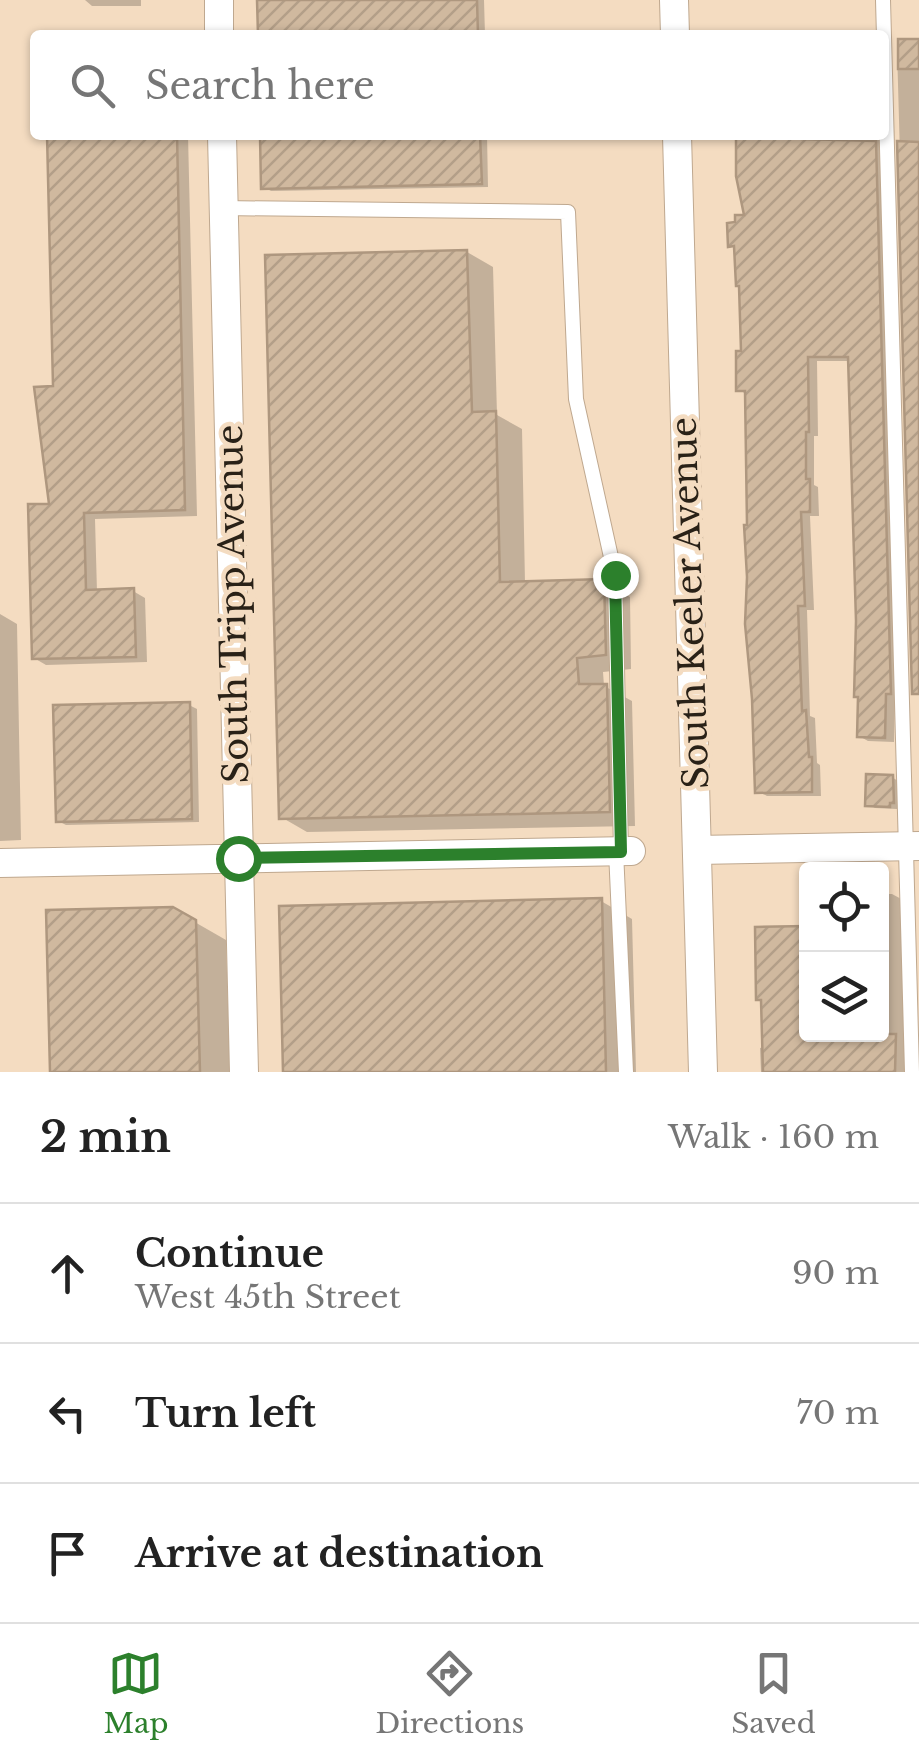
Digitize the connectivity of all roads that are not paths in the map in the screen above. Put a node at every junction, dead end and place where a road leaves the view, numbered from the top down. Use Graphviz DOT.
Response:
graph roads {
  1 [pos="218,0"];
  2 [pos="674,0"];
  3 [pos="883,0"];
  4 [pos="220,30"];
  5 [pos="674,30"];
  6 [pos="884,30"];
  7 [pos="222,140"];
  8 [pos="677,140"];
  9 [pos="888,140"];
  10 [pos="224,208"];
  11 [pos="912,846"];
  12 [pos="697,850"];
  13 [pos="623,852"];
  14 [pos="238,858"];
  15 [pos="0,863"];
  16 [pos="244,1072"];
  17 [pos="626,1072"];
  18 [pos="703,1072"];
  19 [pos="912,1072"];
  1 -- 4 [label="street"];
  2 -- 5 [label="street"];
  3 -- 6 [label="lane"];
  7 -- 10 [label="street, South Tripp Avenue"];
  8 -- 12 [label="street, South Keeler Avenue"];
  9 -- 11 [label="lane"];
  10 -- 13 [label="lane"];
  10 -- 14 [label="street, South Tripp Avenue"];
  11 -- 12 [label="street"];
  11 -- 19 [label="lane"];
  12 -- 18 [label="street, South Keeler Avenue"];
  13 -- 14 [label="street"];
  13 -- 17 [label="lane"];
  14 -- 15 [label="street"];
  14 -- 16 [label="street, South Tripp Avenue"];
}
